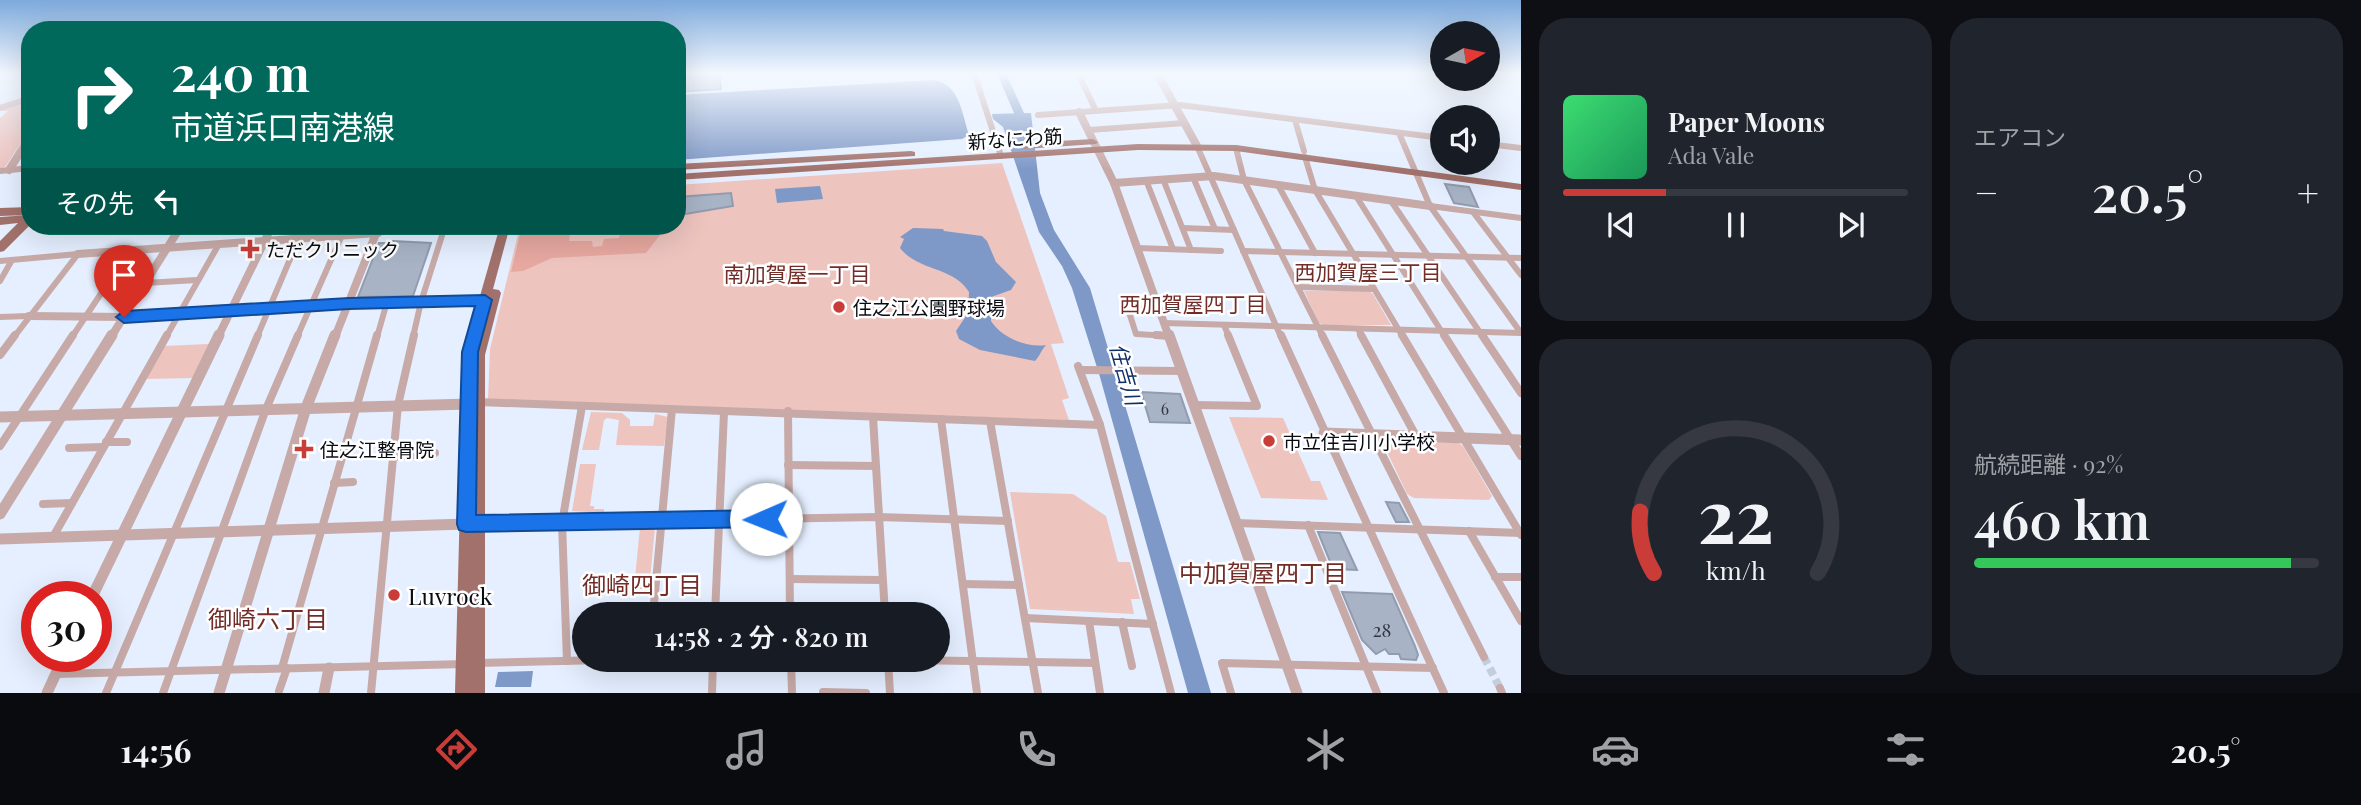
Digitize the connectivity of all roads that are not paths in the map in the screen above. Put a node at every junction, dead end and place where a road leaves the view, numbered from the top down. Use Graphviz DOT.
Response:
graph roads {
  1 [pos="986,105"];
  2 [pos="1093,105"];
  3 [pos="1175,106"];
  4 [pos="1096,111"];
  5 [pos="1079,112"];
  6 [pos="1038,114"];
  7 [pos="1295,120"];
  8 [pos="1184,123"];
  9 [pos="1089,130"];
  10 [pos="1399,133"];
  11 [pos="1430,137"];
  12 [pos="1195,142"];
  13 [pos="1098,146"];
  14 [pos="1500,146"];
  15 [pos="1236,148"];
  16 [pos="1519,148"];
  17 [pos="21,149"];
  18 [pos="1045,149"];
  19 [pos="1003,152"];
  20 [pos="1305,154"];
  21 [pos="1521,155"];
  22 [pos="686,167"];
  23 [pos="1413,168"];
  24 [pos="4,171"];
  25 [pos="686,176"];
  26 [pos="1210,176"];
  27 [pos="1193,177"];
  28 [pos="1163,179"];
  29 [pos="1521,179"];
  30 [pos="1146,180"];
  31 [pos="1244,180"];
  32 [pos="1114,183"];
  33 [pos="1278,185"];
  34 [pos="1521,187"];
  35 [pos="1315,190"];
  36 [pos="1356,196"];
  37 [pos="1391,201"];
  38 [pos="1430,206"];
  39 [pos="0,212"];
  40 [pos="1473,212"];
  41 [pos="21,214"];
  42 [pos="21,216"];
  43 [pos="21,220"];
  44 [pos="1519,220"];
  45 [pos="0,221"];
  46 [pos="21,222"];
  47 [pos="1183,228"];
  48 [pos="1215,229"];
  49 [pos="1234,230"];
  50 [pos="175,235"];
  51 [pos="268,235"];
  52 [pos="342,235"];
  53 [pos="376,235"];
  54 [pos="441,235"];
  55 [pos="503,235"];
  56 [pos="509,235"];
  57 [pos="0,237"];
  58 [pos="299,238"];
  59 [pos="265,241"];
  60 [pos="219,244"];
  61 [pos="167,247"];
  62 [pos="0,248"];
  63 [pos="1137,248"];
  64 [pos="1173,249"];
  65 [pos="130,250"];
  66 [pos="1191,250"];
  67 [pos="1221,251"];
  68 [pos="1243,251"];
  69 [pos="1280,252"];
  70 [pos="1315,253"];
  71 [pos="78,254"];
  72 [pos="1353,254"];
  73 [pos="1394,255"];
  74 [pos="1429,256"];
  75 [pos="1466,257"];
  76 [pos="1508,258"];
  77 [pos="1521,258"];
  78 [pos="12,260"];
  79 [pos="0,261"];
  80 [pos="1521,275"];
  81 [pos="197,280"];
  82 [pos="0,281"];
  83 [pos="145,283"];
  84 [pos="1298,287"];
  85 [pos="1374,289"];
  86 [pos="489,300"];
  87 [pos="387,302"];
  88 [pos="421,302"];
  89 [pos="349,304"];
  90 [pos="311,306"];
  91 [pos="269,309"];
  92 [pos="1159,310"];
  93 [pos="230,312"];
  94 [pos="177,315"];
  95 [pos="29,316"];
  96 [pos="0,317"];
  97 [pos="86,317"];
  98 [pos="124,317"];
  99 [pos="1164,323"];
  100 [pos="1224,325"];
  101 [pos="1277,326"];
  102 [pos="1318,327"];
  103 [pos="1357,329"];
  104 [pos="1398,330"];
  105 [pos="1442,331"];
  106 [pos="1480,332"];
  107 [pos="1169,337"];
  108 [pos="0,355"];
  109 [pos="1181,370"];
  110 [pos="1521,393"];
  111 [pos="474,403"];
  112 [pos="398,405"];
  113 [pos="1193,405"];
  114 [pos="582,406"];
  115 [pos="355,407"];
  116 [pos="306,408"];
  117 [pos="266,409"];
  118 [pos="672,409"];
  119 [pos="226,411"];
  120 [pos="182,412"];
  121 [pos="724,412"];
  122 [pos="788,412"];
  123 [pos="122,414"];
  124 [pos="0,416"];
  125 [pos="20,416"];
  126 [pos="62,416"];
  127 [pos="873,417"];
  128 [pos="941,419"];
  129 [pos="990,421"];
  130 [pos="1100,425"];
  131 [pos="1324,433"];
  132 [pos="1373,435"];
  133 [pos="1416,436"];
  134 [pos="1462,438"];
  135 [pos="1516,439"];
  136 [pos="127,442"];
  137 [pos="105,444"];
  138 [pos="0,446"];
  139 [pos="69,448"];
  140 [pos="435,453"];
  141 [pos="1521,456"];
  142 [pos="393,457"];
  143 [pos="788,465"];
  144 [pos="876,466"];
  145 [pos="353,482"];
  146 [pos="334,483"];
  147 [pos="72,503"];
  148 [pos="43,504"];
  149 [pos="0,514"];
  150 [pos="878,517"];
  151 [pos="789,518"];
  152 [pos="956,519"];
  153 [pos="720,520"];
  154 [pos="662,521"];
  155 [pos="1008,521"];
  156 [pos="562,523"];
  157 [pos="1236,523"];
  158 [pos="472,524"];
  159 [pos="1308,525"];
  160 [pos="386,527"];
  161 [pos="1368,528"];
  162 [pos="322,529"];
  163 [pos="1420,529"];
  164 [pos="268,530"];
  165 [pos="222,531"];
  166 [pos="1469,531"];
  167 [pos="174,533"];
  168 [pos="121,534"];
  169 [pos="1521,534"];
  170 [pos="53,538"];
  171 [pos="0,539"];
  172 [pos="1521,576"];
  173 [pos="1496,577"];
  174 [pos="790,579"];
  175 [pos="882,580"];
  176 [pos="99,581"];
  177 [pos="964,584"];
  178 [pos="1019,585"];
  179 [pos="654,602"];
  180 [pos="716,602"];
  181 [pos="790,602"];
  182 [pos="883,602"];
  183 [pos="1025,618"];
  184 [pos="1088,621"];
  185 [pos="1521,621"];
  186 [pos="1122,622"];
  187 [pos="1153,624"];
  188 [pos="1484,657"];
  189 [pos="950,660"];
  190 [pos="567,661"];
  191 [pos="572,661"];
  192 [pos="973,661"];
  193 [pos="1032,662"];
  194 [pos="470,663"];
  195 [pos="1095,663"];
  196 [pos="1286,663"];
  197 [pos="374,666"];
  198 [pos="1132,666"];
  199 [pos="1366,666"];
  200 [pos="284,668"];
  201 [pos="329,668"];
  202 [pos="1433,668"];
  203 [pos="226,669"];
  204 [pos="114,672"];
  205 [pos="170,672"];
  206 [pos="713,672"];
  207 [pos="791,672"];
  208 [pos="889,672"];
  209 [pos="56,674"];
  210 [pos="279,691"];
  211 [pos="823,692"];
  212 [pos="47,693"];
  213 [pos="106,693"];
  214 [pos="163,693"];
  215 [pos="219,693"];
  216 [pos="324,693"];
  217 [pos="371,693"];
  218 [pos="463,693"];
  219 [pos="477,693"];
  220 [pos="712,693"];
  221 [pos="792,693"];
  222 [pos="841,693"];
  223 [pos="866,693"];
  224 [pos="890,693"];
  225 [pos="977,693"];
  226 [pos="1038,693"];
  227 [pos="1100,693"];
  228 [pos="1171,693"];
  229 [pos="1231,693"];
  230 [pos="1297,693"];
  231 [pos="1377,693"];
  232 [pos="1444,693"];
  1 -- 19 [label="street"];
  2 -- 4 [label="street"];
  3 -- 4 [label="street"];
  3 -- 7 [label="street"];
  3 -- 8 [label="street"];
  4 -- 5 [label="street"];
  5 -- 6 [label="street"];
  5 -- 9 [label="street"];
  7 -- 10 [label="street"];
  7 -- 20 [label="street"];
  8 -- 9 [label="street"];
  8 -- 12 [label="street"];
  9 -- 13 [label="street"];
  10 -- 11 [label="street"];
  10 -- 23 [label="street"];
  12 -- 13 [label="main road, 新なにわ筋"];
  12 -- 15 [label="main road, 新なにわ筋"];
  12 -- 20 [label="main road, 新なにわ筋"];
  12 -- 26 [label="street"];
  13 -- 18 [label="main road, 新なにわ筋"];
  13 -- 32 [label="street"];
  14 -- 16 [label="street"];
  15 -- 20 [label="main road, 新なにわ筋"];
  15 -- 31 [label="street"];
  16 -- 21 [label="street"];
  17 -- 24 [label="street"];
  18 -- 19 [label="main road, 新なにわ筋"];
  19 -- 22 [label="main road, 新なにわ筋"];
  19 -- 25 [label="main road, 新なにわ筋"];
  20 -- 23 [label="main road, 新なにわ筋"];
  20 -- 35 [label="street"];
  23 -- 29 [label="main road, 新なにわ筋"];
  23 -- 34 [label="main road, 新なにわ筋"];
  23 -- 38 [label="street"];
  26 -- 27 [label="street"];
  26 -- 31 [label="street"];
  26 -- 49 [label="street"];
  27 -- 28 [label="street"];
  27 -- 48 [label="street"];
  28 -- 30 [label="street"];
  28 -- 47 [label="street"];
  30 -- 32 [label="street"];
  30 -- 64 [label="street"];
  31 -- 33 [label="street"];
  31 -- 69 [label="street"];
  32 -- 63 [label="street"];
  33 -- 35 [label="street"];
  33 -- 70 [label="street"];
  35 -- 36 [label="street"];
  35 -- 72 [label="street"];
  36 -- 37 [label="street"];
  36 -- 73 [label="street"];
  37 -- 38 [label="street"];
  37 -- 74 [label="street"];
  38 -- 40 [label="street"];
  38 -- 75 [label="street"];
  39 -- 41 [label="main road"];
  40 -- 44 [label="street"];
  40 -- 76 [label="street"];
  42 -- 45 [label="main road"];
  43 -- 57 [label="main road"];
  46 -- 62 [label="main road"];
  47 -- 48 [label="street"];
  47 -- 66 [label="street"];
  48 -- 49 [label="street"];
  49 -- 68 [label="street"];
  50 -- 61 [label="street"];
  51 -- 59 [label="street"];
  52 -- 58 [label="street"];
  52 -- 90 [label="street"];
  53 -- 89 [label="street"];
  54 -- 88 [label="street"];
  55 -- 86 [label="main road"];
  56 -- 86 [label="main road"];
  58 -- 59 [label="street"];
  58 -- 91 [label="street"];
  59 -- 60 [label="street"];
  59 -- 93 [label="street"];
  60 -- 61 [label="street"];
  60 -- 81 [label="street"];
  61 -- 65 [label="street"];
  61 -- 83 [label="street"];
  63 -- 64 [label="street"];
  63 -- 92 [label="street"];
  64 -- 66 [label="street"];
  65 -- 71 [label="street"];
  65 -- 97 [label="street"];
  66 -- 67 [label="street"];
  68 -- 69 [label="street"];
  68 -- 101 [label="street"];
  69 -- 70 [label="street"];
  69 -- 84 [label="street"];
  70 -- 72 [label="street"];
  71 -- 78 [label="street"];
  71 -- 95 [label="street"];
  72 -- 73 [label="street"];
  72 -- 85 [label="street"];
  73 -- 74 [label="street"];
  73 -- 105 [label="street"];
  74 -- 75 [label="street"];
  74 -- 106 [label="street"];
  75 -- 76 [label="street"];
  75 -- 106 [label="street"];
  76 -- 77 [label="street"];
  76 -- 80 [label="street"];
  78 -- 79 [label="street"];
  78 -- 82 [label="street"];
  81 -- 83 [label="street"];
  81 -- 94 [label="street"];
  83 -- 98 [label="street"];
  84 -- 85 [label="street"];
  84 -- 102 [label="street"];
  85 -- 104 [label="street"];
  86 -- 88 [label="street"];
  86 -- 111 [label="main road"];
  87 -- 88 [label="street"];
  87 -- 89 [label="street"];
  87 -- 115 [label="street"];
  88 -- 112 [label="street"];
  89 -- 90 [label="street"];
  89 -- 116 [label="street"];
  90 -- 91 [label="street"];
  90 -- 117 [label="street"];
  91 -- 93 [label="street"];
  91 -- 119 [label="street"];
  92 -- 99 [label="street"];
  92 -- 107 [label="street"];
  93 -- 94 [label="street"];
  93 -- 120 [label="street"];
  94 -- 98 [label="street"];
  94 -- 123 [label="street"];
  95 -- 96 [label="street"];
  95 -- 97 [label="street"];
  95 -- 108 [label="street"];
  97 -- 98 [label="street"];
  97 -- 125 [label="street"];
  98 -- 126 [label="street"];
  99 -- 100 [label="street"];
  99 -- 107 [label="street"];
  100 -- 101 [label="street"];
  100 -- 113 [label="street"];
  101 -- 102 [label="street"];
  101 -- 131 [label="street"];
  102 -- 103 [label="street"];
  102 -- 132 [label="street"];
  103 -- 104 [label="street"];
  103 -- 133 [label="street"];
  104 -- 105 [label="street"];
  104 -- 134 [label="street"];
  105 -- 106 [label="street"];
  105 -- 135 [label="street"];
  106 -- 110 [label="street"];
  107 -- 109 [label="street"];
  109 -- 113 [label="street"];
  109 -- 130 [label="street"];
  111 -- 112 [label="street"];
  111 -- 114 [label="street"];
  111 -- 158 [label="main road"];
  112 -- 115 [label="street"];
  112 -- 142 [label="street"];
  113 -- 157 [label="street"];
  114 -- 118 [label="street"];
  114 -- 156 [label="street"];
  115 -- 116 [label="street"];
  115 -- 146 [label="street"];
  116 -- 117 [label="street"];
  116 -- 164 [label="street"];
  117 -- 119 [label="street"];
  117 -- 165 [label="street"];
  118 -- 121 [label="street"];
  118 -- 154 [label="street"];
  119 -- 120 [label="street"];
  119 -- 167 [label="street"];
  120 -- 123 [label="street"];
  120 -- 168 [label="street"];
  121 -- 122 [label="street"];
  121 -- 153 [label="street"];
  122 -- 127 [label="street"];
  122 -- 143 [label="street"];
  123 -- 126 [label="street"];
  123 -- 137 [label="street"];
  124 -- 125 [label="street"];
  125 -- 126 [label="street"];
  125 -- 138 [label="street"];
  126 -- 149 [label="street"];
  127 -- 128 [label="street"];
  127 -- 144 [label="street"];
  128 -- 129 [label="street"];
  128 -- 152 [label="street"];
  129 -- 130 [label="street"];
  129 -- 155 [label="street"];
  130 -- 187 [label="street"];
  131 -- 132 [label="street"];
  131 -- 161 [label="street"];
  132 -- 133 [label="street"];
  132 -- 163 [label="street"];
  133 -- 134 [label="street"];
  134 -- 135 [label="street"];
  134 -- 169 [label="street"];
  135 -- 141 [label="street"];
  136 -- 137 [label="street"];
  137 -- 139 [label="street"];
  137 -- 147 [label="street"];
  140 -- 142 [label="street"];
  142 -- 160 [label="street"];
  143 -- 144 [label="street"];
  143 -- 151 [label="street"];
  144 -- 150 [label="street"];
  145 -- 146 [label="street"];
  146 -- 162 [label="street"];
  147 -- 148 [label="street"];
  147 -- 170 [label="street"];
  150 -- 151 [label="street"];
  150 -- 152 [label="street"];
  150 -- 175 [label="street"];
  151 -- 153 [label="street"];
  151 -- 174 [label="street"];
  152 -- 155 [label="street"];
  152 -- 177 [label="street"];
  153 -- 154 [label="street"];
  153 -- 180 [label="street"];
  154 -- 156 [label="street"];
  154 -- 179 [label="street"];
  155 -- 178 [label="street"];
  156 -- 158 [label="street"];
  156 -- 190 [label="street"];
  157 -- 159 [label="street"];
  157 -- 196 [label="street"];
  158 -- 160 [label="street"];
  158 -- 194 [label="main road"];
  159 -- 161 [label="street"];
  159 -- 199 [label="street"];
  160 -- 162 [label="street"];
  160 -- 197 [label="street"];
  161 -- 163 [label="street"];
  161 -- 202 [label="street"];
  162 -- 164 [label="street"];
  162 -- 200 [label="street"];
  163 -- 166 [label="street"];
  163 -- 188 [label="street"];
  164 -- 165 [label="street"];
  164 -- 203 [label="street"];
  165 -- 167 [label="street"];
  165 -- 205 [label="street"];
  166 -- 169 [label="street"];
  166 -- 173 [label="street"];
  167 -- 168 [label="street"];
  167 -- 204 [label="street"];
  168 -- 170 [label="street"];
  168 -- 176 [label="street"];
  170 -- 171 [label="street"];
  172 -- 173 [label="street"];
  173 -- 185 [label="street"];
  174 -- 175 [label="street"];
  174 -- 181 [label="street"];
  175 -- 182 [label="street"];
  177 -- 178 [label="street"];
  177 -- 192 [label="street"];
  178 -- 183 [label="street"];
  183 -- 184 [label="street"];
  183 -- 193 [label="street"];
  184 -- 186 [label="street"];
  184 -- 195 [label="street"];
  186 -- 187 [label="street"];
  186 -- 198 [label="street"];
  187 -- 228 [label="street"];
  189 -- 192 [label="street"];
  190 -- 191 [label="street"];
  190 -- 194 [label="street"];
  192 -- 193 [label="street"];
  192 -- 225 [label="street"];
  193 -- 195 [label="street"];
  193 -- 226 [label="street"];
  194 -- 197 [label="street"];
  194 -- 218 [label="main road"];
  194 -- 219 [label="main road"];
  195 -- 227 [label="street"];
  196 -- 199 [label="street"];
  196 -- 229 [label="street"];
  196 -- 230 [label="street"];
  197 -- 201 [label="street"];
  197 -- 217 [label="street"];
  199 -- 202 [label="street"];
  199 -- 231 [label="street"];
  200 -- 201 [label="street"];
  200 -- 203 [label="street"];
  200 -- 210 [label="street"];
  201 -- 216 [label="street"];
  202 -- 232 [label="street"];
  203 -- 205 [label="street"];
  203 -- 215 [label="street"];
  204 -- 205 [label="street"];
  204 -- 209 [label="street"];
  204 -- 213 [label="street"];
  205 -- 214 [label="street"];
  206 -- 220 [label="street"];
  207 -- 221 [label="street"];
  208 -- 224 [label="street"];
  209 -- 212 [label="street"];
  211 -- 222 [label="street"];
  222 -- 223 [label="street"];
}
